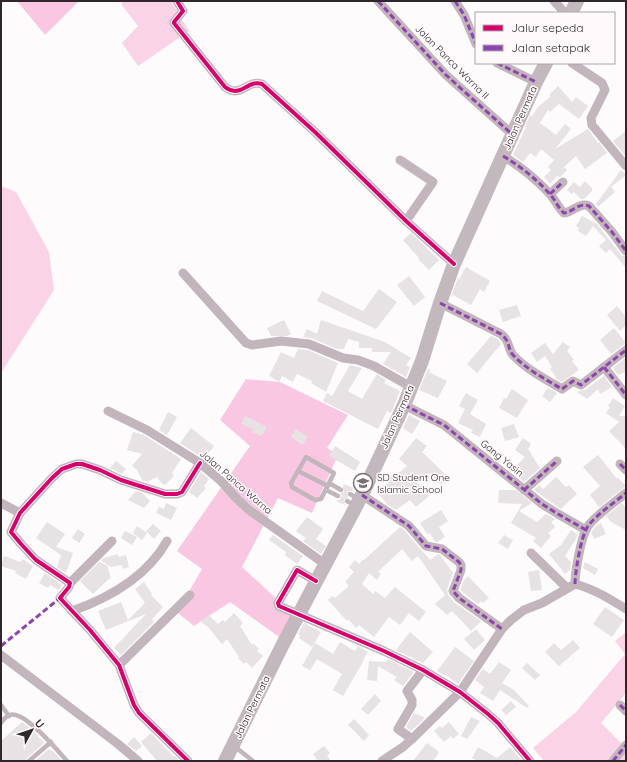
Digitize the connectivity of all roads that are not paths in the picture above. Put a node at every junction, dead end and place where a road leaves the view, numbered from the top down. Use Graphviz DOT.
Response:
graph roads {
  1 [pos="177,1"];
  2 [pos="378,1"];
  3 [pos="455,1"];
  4 [pos="554,1"];
  5 [pos="577,1"];
  6 [pos="564,12"];
  7 [pos="572,12"];
  8 [pos="475,42"];
  9 [pos="499,64"];
  10 [pos="545,64"];
  11 [pos="574,64"];
  12 [pos="536,82"];
  13 [pos="512,135"];
  14 [pos="503,156"];
  15 [pos="400,160"];
  16 [pos="626,166"];
  17 [pos="563,182"];
  18 [pos="550,194"];
  19 [pos="406,221"];
  20 [pos="626,251"];
  21 [pos="454,264"];
  22 [pos="183,273"];
  23 [pos="440,303"];
  24 [pos="626,350"];
  25 [pos="604,367"];
  26 [pos="411,387"];
  27 [pos="626,395"];
  28 [pos="404,405"];
  29 [pos="108,411"];
  30 [pos="557,461"];
  31 [pos="200,464"];
  32 [pos="298,471"];
  33 [pos="328,486"];
  34 [pos="341,490"];
  35 [pos="524,490"];
  36 [pos="626,494"];
  37 [pos="338,496"];
  38 [pos="355,499"];
  39 [pos="1,503"];
  40 [pos="20,513"];
  41 [pos="586,530"];
  42 [pos="112,541"];
  43 [pos="167,541"];
  44 [pos="531,553"];
  45 [pos="325,564"];
  46 [pos="316,581"];
  47 [pos="70,583"];
  48 [pos="571,586"];
  49 [pos="190,595"];
  50 [pos="626,609"];
  51 [pos="72,611"];
  52 [pos="299,614"];
  53 [pos="502,629"];
  54 [pos="1,655"];
  55 [pos="119,664"];
  56 [pos="423,670"];
  57 [pos="460,692"];
  58 [pos="1,705"];
  59 [pos="9,716"];
  60 [pos="1,723"];
  61 [pos="412,739"];
  62 [pos="50,742"];
  63 [pos="626,744"];
  64 [pos="233,746"];
  65 [pos="615,760"];
  66 [pos="29,761"];
  67 [pos="67,761"];
  68 [pos="138,761"];
  69 [pos="188,761"];
  70 [pos="225,761"];
  71 [pos="253,761"];
  72 [pos="382,761"];
  73 [pos="530,761"];
  1 -- 19 [label="street"];
  2 -- 13 [label="street, Jalan Panca Warna II"];
  3 -- 8 [label="street"];
  4 -- 6 [label="street"];
  5 -- 7 [label="main road"];
  9 -- 12 [label="street"];
  10 -- 12 [label="main road, Jalan Permata"];
  11 -- 16 [label="street"];
  12 -- 13 [label="main road, Jalan Permata"];
  13 -- 14 [label="main road, Jalan Permata"];
  14 -- 18 [label="street"];
  14 -- 21 [label="main road, Jalan Permata"];
  15 -- 19 [label="street"];
  17 -- 18 [label="street"];
  18 -- 20 [label="street"];
  19 -- 21 [label="street"];
  21 -- 23 [label="main road, Jalan Permata"];
  22 -- 26 [label="street"];
  23 -- 25 [label="street"];
  23 -- 26 [label="main road, Jalan Permata"];
  24 -- 25 [label="street"];
  25 -- 27 [label="street"];
  26 -- 28 [label="main road, Jalan Permata"];
  28 -- 35 [label="street, Gang Yasin"];
  28 -- 38 [label="main road, Jalan Permata"];
  29 -- 31 [label="street, Jalan Panca Warna"];
  30 -- 35 [label="street"];
  31 -- 40 [label="street"];
  31 -- 45 [label="street, Jalan Panca Warna"];
  32 -- 33 [label="lane"];
  32 -- 33 [label="lane"];
  32 -- 33 [label="lane"];
  33 -- 34 [label="lane"];
  33 -- 37 [label="lane"];
  35 -- 41 [label="street, Gang Yasin"];
  36 -- 41 [label="street"];
  38 -- 45 [label="main road, Jalan Permata"];
  38 -- 53 [label="street"];
  39 -- 40 [label="street"];
  40 -- 47 [label="street"];
  41 -- 48 [label="street"];
  42 -- 47 [label="street"];
  43 -- 51 [label="street"];
  44 -- 48 [label="street"];
  45 -- 46 [label="main road, Jalan Permata"];
  46 -- 52 [label="main road, Jalan Permata"];
  46 -- 52 [label="street"];
  47 -- 51 [label="street"];
  48 -- 50 [label="street"];
  48 -- 53 [label="street"];
  49 -- 55 [label="street"];
  51 -- 55 [label="street"];
  52 -- 56 [label="street"];
  52 -- 64 [label="main road, Jalan Permata"];
  53 -- 57 [label="street"];
  54 -- 68 [label="street"];
  55 -- 69 [label="street"];
  56 -- 57 [label="street"];
  56 -- 61 [label="street"];
  57 -- 61 [label="street"];
  57 -- 73 [label="street"];
  58 -- 59 [label="lane"];
  59 -- 60 [label="lane"];
  59 -- 62 [label="lane"];
  61 -- 72 [label="street"];
  62 -- 66 [label="lane"];
  62 -- 67 [label="lane"];
  63 -- 65 [label="street"];
  64 -- 70 [label="main road, Jalan Permata"];
  64 -- 71 [label="lane"];
}
